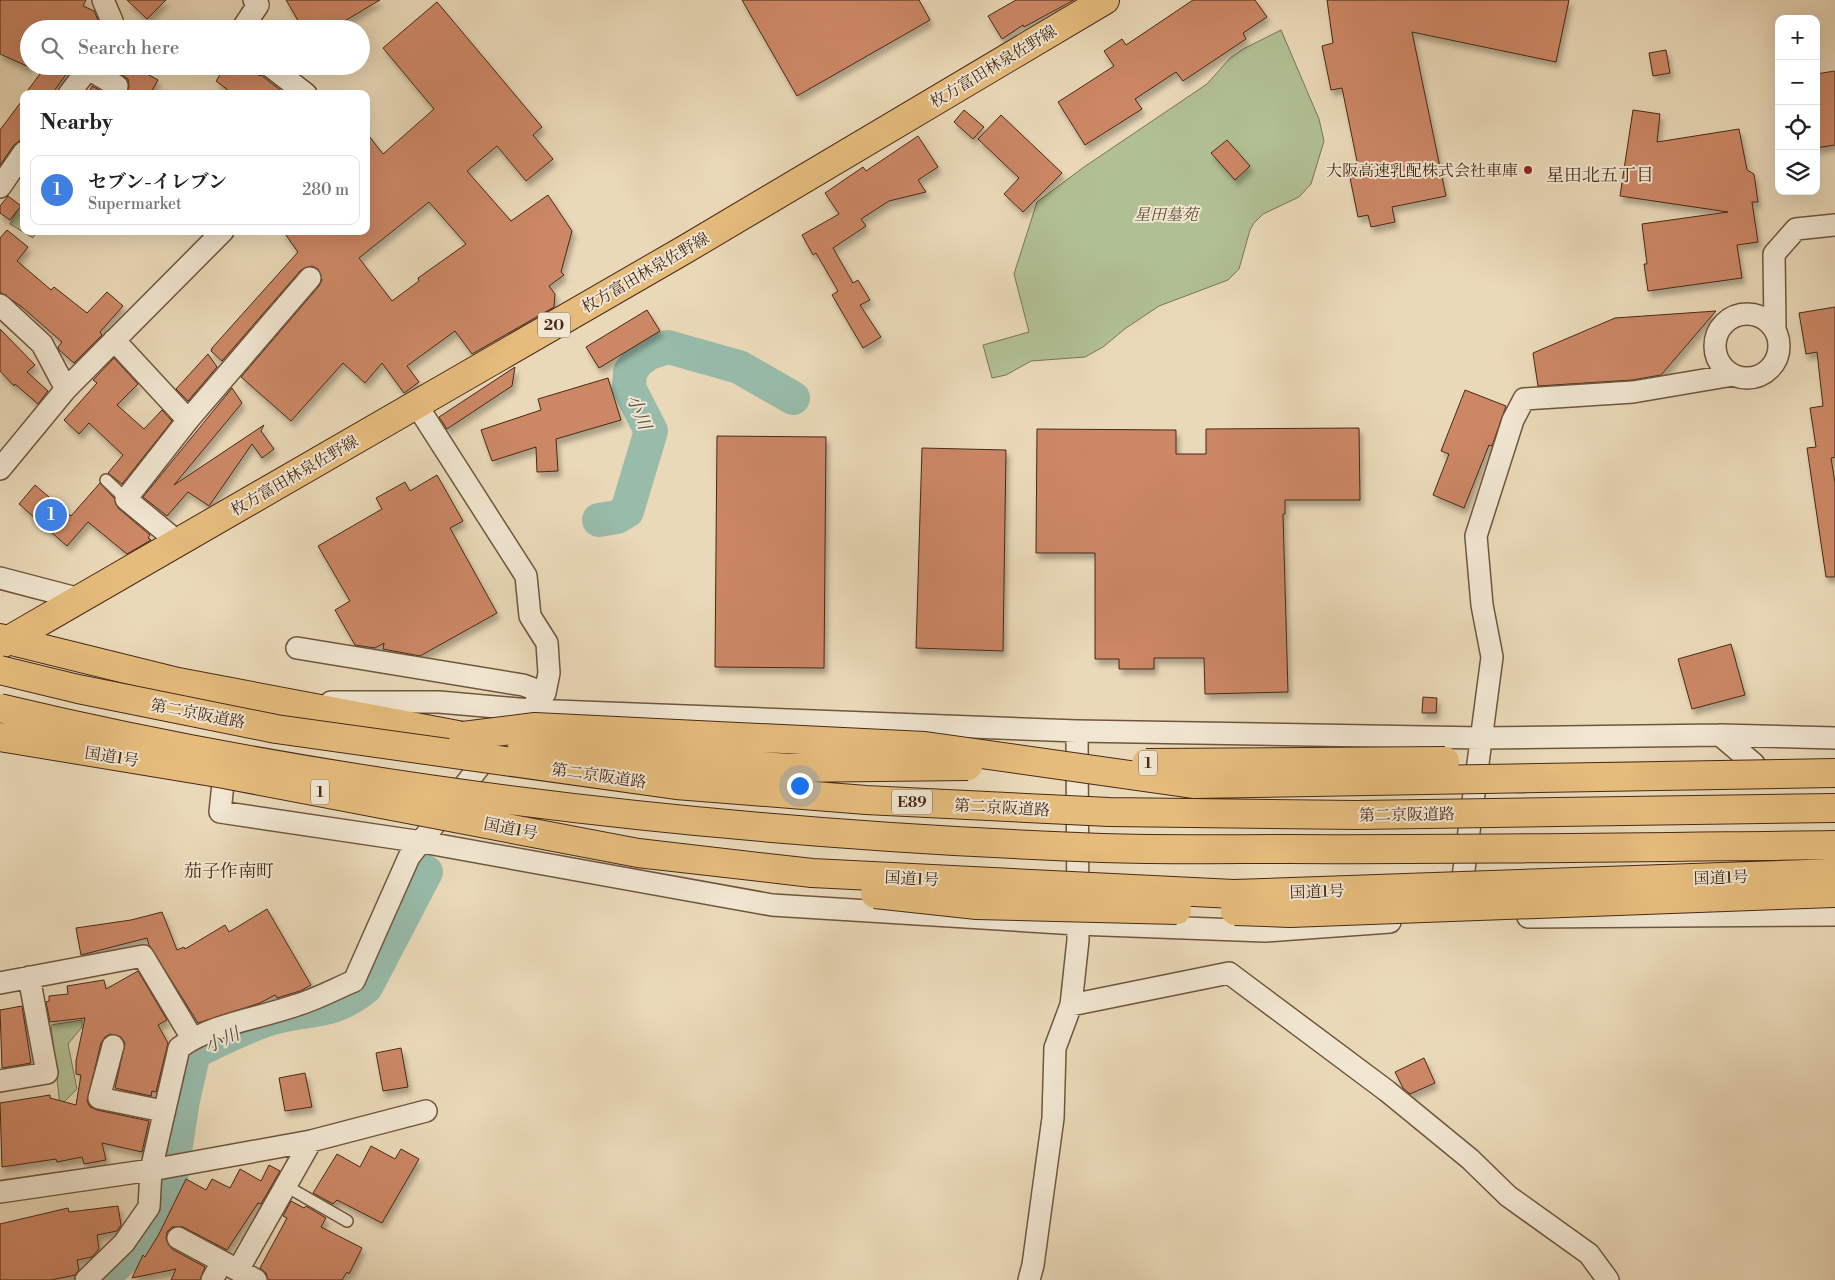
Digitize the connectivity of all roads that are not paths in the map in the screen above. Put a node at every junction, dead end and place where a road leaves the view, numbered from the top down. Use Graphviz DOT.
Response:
graph roads {
  1 [pos="103,0"];
  2 [pos="254,0"];
  3 [pos="1105,0"];
  4 [pos="112,20"];
  5 [pos="248,20"];
  6 [pos="83,75"];
  7 [pos="101,75"];
  8 [pos="282,75"];
  9 [pos="117,86"];
  10 [pos="72,90"];
  11 [pos="301,90"];
  12 [pos="20,158"];
  13 [pos="2,179"];
  14 [pos="1835,225"];
  15 [pos="219,235"];
  16 [pos="310,278"];
  17 [pos="0,306"];
  18 [pos="1775,328"];
  19 [pos="114,340"];
  20 [pos="1734,375"];
  21 [pos="66,389"];
  22 [pos="416,404"];
  23 [pos="188,420"];
  24 [pos="0,470"];
  25 [pos="106,480"];
  26 [pos="126,499"];
  27 [pos="178,542"];
  28 [pos="0,578"];
  29 [pos="80,599"];
  30 [pos="3,641"];
  31 [pos="297,648"];
  32 [pos="0,670"];
  33 [pos="545,693"];
  34 [pos="291,702"];
  35 [pos="0,708"];
  36 [pos="530,710"];
  37 [pos="1077,732"];
  38 [pos="1720,735"];
  39 [pos="463,736"];
  40 [pos="0,737"];
  41 [pos="1482,738"];
  42 [pos="1835,738"];
  43 [pos="1754,764"];
  44 [pos="1835,767"];
  45 [pos="1835,773"];
  46 [pos="224,774"];
  47 [pos="1835,808"];
  48 [pos="422,842"];
  49 [pos="1835,845"];
  50 [pos="638,853"];
  51 [pos="1835,873"];
  52 [pos="1835,893"];
  53 [pos="1835,915"];
  54 [pos="1457,918"];
  55 [pos="1077,924"];
  56 [pos="29,977"];
  57 [pos="0,983"];
  58 [pos="1071,1005"];
  59 [pos="192,1038"];
  60 [pos="113,1046"];
  61 [pos="0,1082"];
  62 [pos="163,1111"];
  63 [pos="426,1111"];
  64 [pos="311,1141"];
  65 [pos="161,1168"];
  66 [pos="286,1186"];
  67 [pos="0,1192"];
  68 [pos="347,1221"];
  69 [pos="178,1238"];
  70 [pos="232,1273"];
  71 [pos="86,1280"];
  72 [pos="1029,1280"];
  73 [pos="1608,1280"];
  1 -- 4 [label="street"];
  2 -- 5 [label="street"];
  3 -- 22 [label="main road, 枚方富田林泉佐野線 / 20"];
  6 -- 10 [label="street"];
  7 -- 9 [label="street"];
  8 -- 11 [label="street"];
  12 -- 13 [label="street"];
  14 -- 18 [label="street"];
  15 -- 19 [label="street"];
  16 -- 23 [label="street"];
  17 -- 21 [label="street"];
  18 -- 20 [label="street"];
  18 -- 20 [label="street"];
  19 -- 21 [label="street"];
  19 -- 23 [label="street"];
  20 -- 41 [label="street"];
  21 -- 24 [label="street"];
  22 -- 27 [label="main road, 枚方富田林泉佐野線 / 20"];
  22 -- 33 [label="street"];
  23 -- 26 [label="street"];
  25 -- 26 [label="lane"];
  26 -- 27 [label="street"];
  27 -- 29 [label="main road, 枚方富田林泉佐野線 / 20"];
  28 -- 29 [label="street"];
  29 -- 30 [label="main road, 枚方富田林泉佐野線 / 20"];
  30 -- 34 [label="main road, 1"];
  31 -- 33 [label="street"];
  32 -- 47 [label="main road, 第二京阪道路 / E89, bridge"];
  33 -- 36 [label="street"];
  34 -- 36 [label="street"];
  34 -- 39 [label="main road, 1"];
  35 -- 49 [label="main road, E89, bridge"];
  36 -- 37 [label="street"];
  36 -- 48 [label="street"];
  37 -- 41 [label="street"];
  37 -- 55 [label="street"];
  38 -- 41 [label="street"];
  38 -- 42 [label="street"];
  38 -- 43 [label="street"];
  39 -- 43 [label="main road, 1, bridge"];
  39 -- 45 [label="main road, bridge"];
  40 -- 46 [label="main road, 国道1号 / 1, bridge"];
  41 -- 54 [label="street"];
  43 -- 44 [label="main road, 1"];
  46 -- 48 [label="street"];
  46 -- 50 [label="main road, 国道1号 / 1, bridge"];
  48 -- 55 [label="street"];
  48 -- 59 [label="street"];
  50 -- 51 [label="main road, 国道1号 / 1, bridge"];
  50 -- 52 [label="main road, bridge"];
  53 -- 54 [label="street"];
  54 -- 55 [label="street"];
  55 -- 58 [label="street"];
  56 -- 57 [label="street"];
  56 -- 59 [label="street"];
  56 -- 61 [label="street"];
  58 -- 72 [label="street"];
  58 -- 73 [label="street"];
  59 -- 62 [label="street"];
  60 -- 62 [label="street"];
  62 -- 65 [label="street"];
  63 -- 64 [label="street"];
  64 -- 65 [label="street"];
  64 -- 66 [label="street"];
  65 -- 67 [label="street"];
  65 -- 71 [label="street"];
  66 -- 68 [label="lane"];
  66 -- 70 [label="street"];
  69 -- 70 [label="street"];
}
